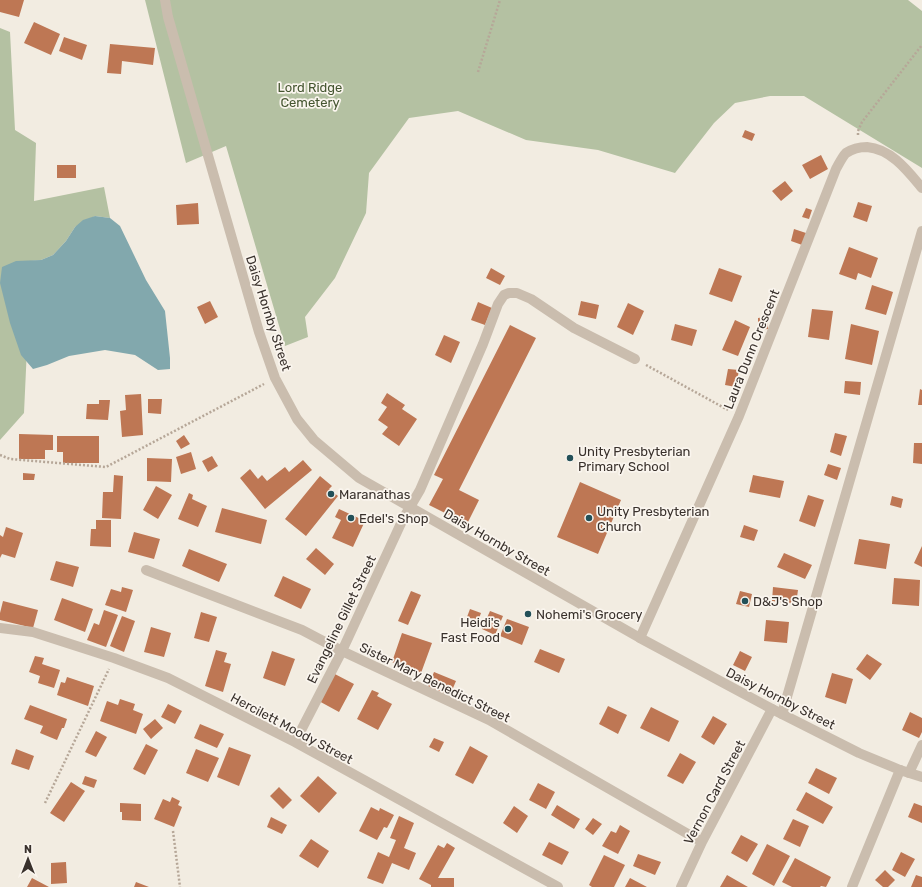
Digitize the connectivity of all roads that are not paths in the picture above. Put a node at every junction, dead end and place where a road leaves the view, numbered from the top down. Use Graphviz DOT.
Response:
graph roads {
  1 [pos="166,0"];
  2 [pos="922,188"];
  3 [pos="922,232"];
  4 [pos="635,359"];
  5 [pos="410,507"];
  6 [pos="146,570"];
  7 [pos="0,628"];
  8 [pos="640,638"];
  9 [pos="342,651"];
  10 [pos="772,709"];
  11 [pos="782,714"];
  12 [pos="295,742"];
  13 [pos="922,745"];
  14 [pos="904,772"];
  15 [pos="922,777"];
  16 [pos="702,842"];
  17 [pos="558,887"];
  18 [pos="681,887"];
  19 [pos="852,887"];
  1 -- 5 [label="street, Daisy Hornby Street"];
  2 -- 8 [label="street, Laura Dunn Crescent"];
  3 -- 11 [label="street"];
  4 -- 5 [label="street, Evangeline Gillet Street"];
  5 -- 8 [label="street, Daisy Hornby Street"];
  5 -- 9 [label="street, Evangeline Gillet Street"];
  6 -- 9 [label="street, Sister Mary Benedict Street"];
  7 -- 12 [label="street, Hercilett Moody Street"];
  8 -- 10 [label="street, Daisy Hornby Street"];
  9 -- 12 [label="street, Evangeline Gillet Street"];
  9 -- 16 [label="street, Sister Mary Benedict Street"];
  10 -- 11 [label="street, Daisy Hornby Street"];
  10 -- 16 [label="street, Vernon Card Street"];
  11 -- 14 [label="street, Daisy Hornby Street"];
  12 -- 17 [label="street, Hercilett Moody Street"];
  13 -- 14 [label="street"];
  14 -- 15 [label="street, Daisy Hornby Street"];
  14 -- 19 [label="street"];
  16 -- 18 [label="street, Vernon Card Street"];
}
